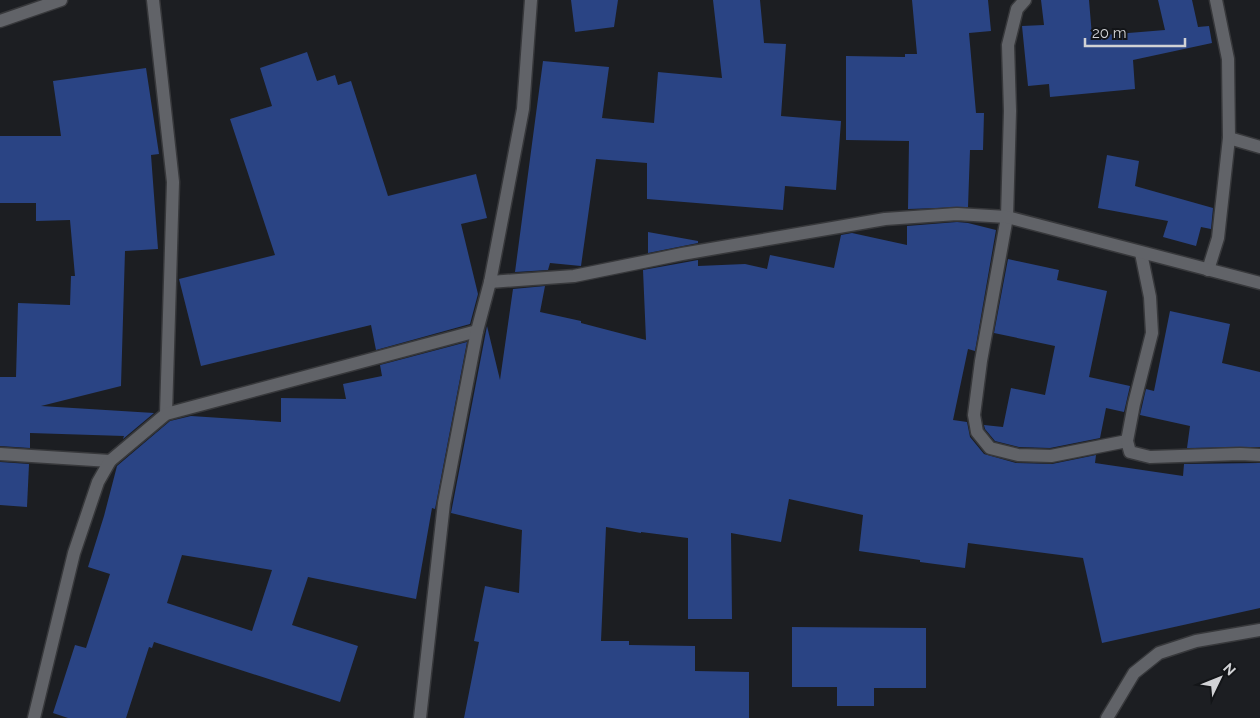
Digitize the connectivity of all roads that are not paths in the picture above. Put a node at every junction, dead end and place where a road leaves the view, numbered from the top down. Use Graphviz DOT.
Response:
graph roads {
  1 [pos="61,0"];
  2 [pos="153,0"];
  3 [pos="531,0"];
  4 [pos="1025,0"];
  5 [pos="1216,0"];
  6 [pos="0,22"];
  7 [pos="1229,138"];
  8 [pos="1260,147"];
  9 [pos="1007,217"];
  10 [pos="1141,253"];
  11 [pos="1208,270"];
  12 [pos="490,282"];
  13 [pos="1260,283"];
  14 [pos="477,331"];
  15 [pos="166,414"];
  16 [pos="1126,441"];
  17 [pos="0,454"];
  18 [pos="1260,455"];
  19 [pos="110,460"];
  20 [pos="1260,630"];
  21 [pos="34,718"];
  22 [pos="420,718"];
  23 [pos="1107,718"];
  1 -- 6 [label="street"];
  2 -- 15 [label="street"];
  3 -- 12 [label="street"];
  4 -- 9 [label="street"];
  5 -- 7 [label="street"];
  7 -- 8 [label="street"];
  7 -- 11 [label="street"];
  9 -- 10 [label="street"];
  9 -- 12 [label="street"];
  9 -- 16 [label="street"];
  10 -- 11 [label="street"];
  10 -- 16 [label="street"];
  11 -- 13 [label="street"];
  12 -- 14 [label="street"];
  14 -- 15 [label="street"];
  14 -- 22 [label="street"];
  15 -- 19 [label="street"];
  16 -- 18 [label="street"];
  17 -- 19 [label="street"];
  19 -- 21 [label="street"];
  20 -- 23 [label="street"];
}
